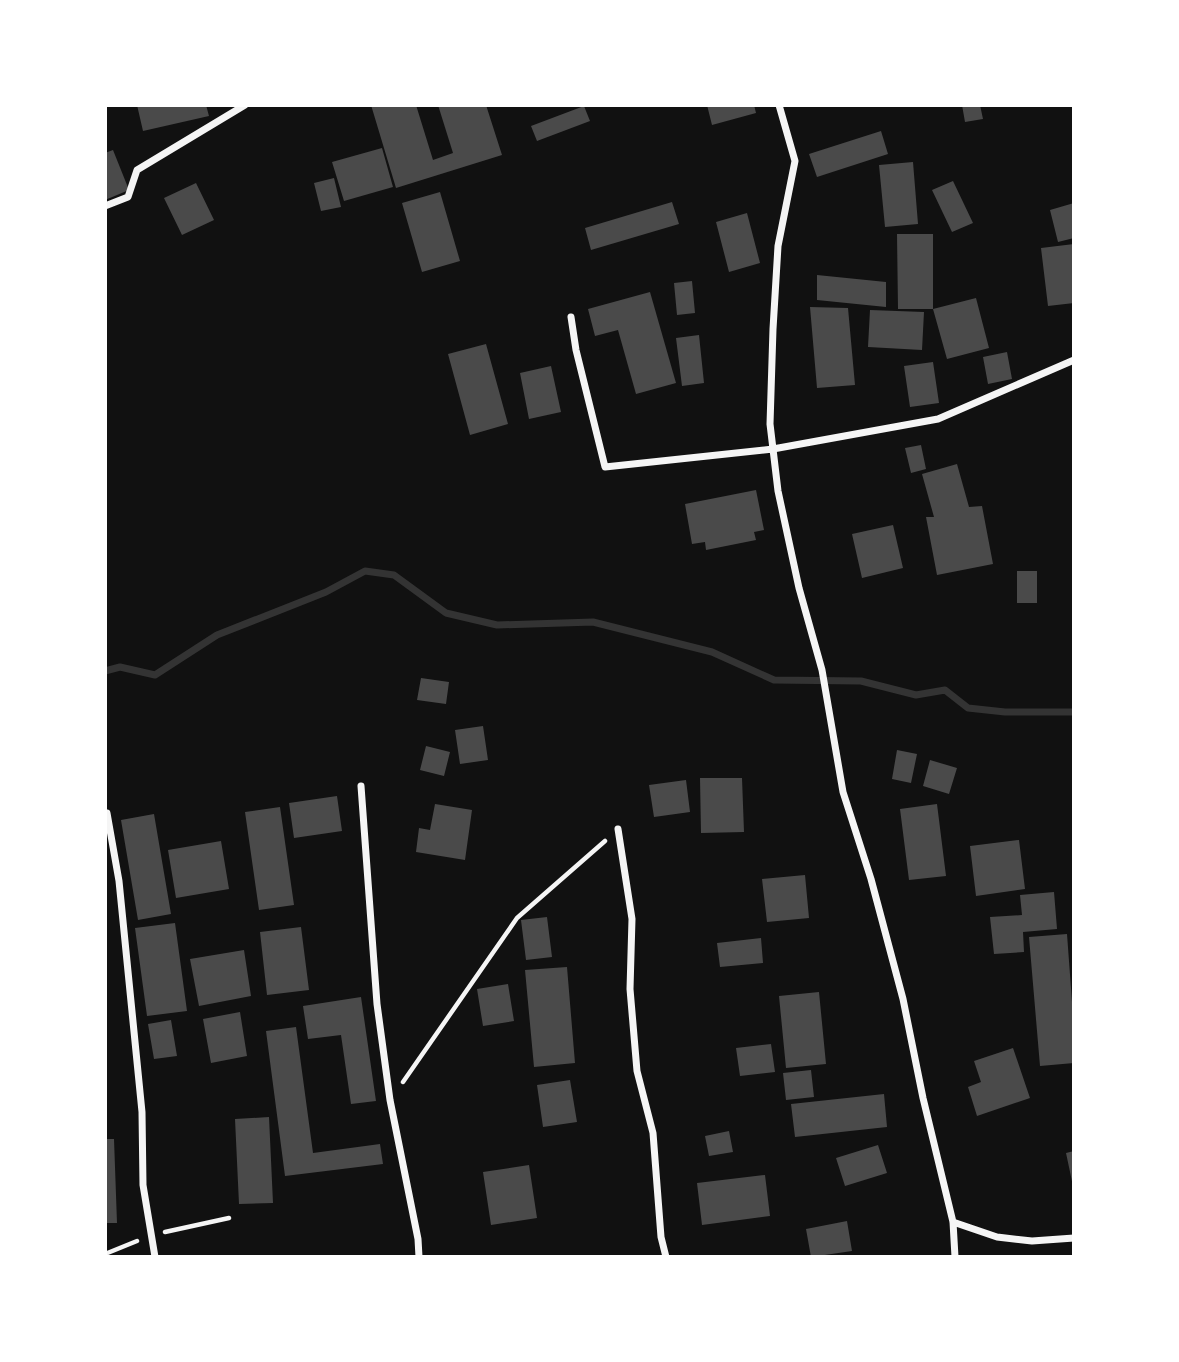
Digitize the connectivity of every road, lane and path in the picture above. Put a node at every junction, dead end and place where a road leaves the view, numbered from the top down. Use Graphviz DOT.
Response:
graph roads {
  1 [pos="245,105"];
  2 [pos="779,105"];
  3 [pos="105,206"];
  4 [pos="571,317"];
  5 [pos="1074,360"];
  6 [pos="773,449"];
  7 [pos="361,786"];
  8 [pos="107,813"];
  9 [pos="618,830"];
  10 [pos="390,1100"];
  11 [pos="953,1222"];
  12 [pos="1074,1238"];
  13 [pos="155,1257"];
  14 [pos="419,1257"];
  15 [pos="666,1257"];
  16 [pos="955,1257"];
  1 -- 3 [label="street"];
  2 -- 6 [label="street"];
  4 -- 6 [label="street"];
  5 -- 6 [label="street"];
  6 -- 11 [label="street"];
  7 -- 10 [label="street"];
  8 -- 13 [label="street"];
  9 -- 10 [label="path"];
  9 -- 15 [label="street"];
  10 -- 14 [label="street"];
  11 -- 12 [label="street"];
  11 -- 16 [label="street"];
}
